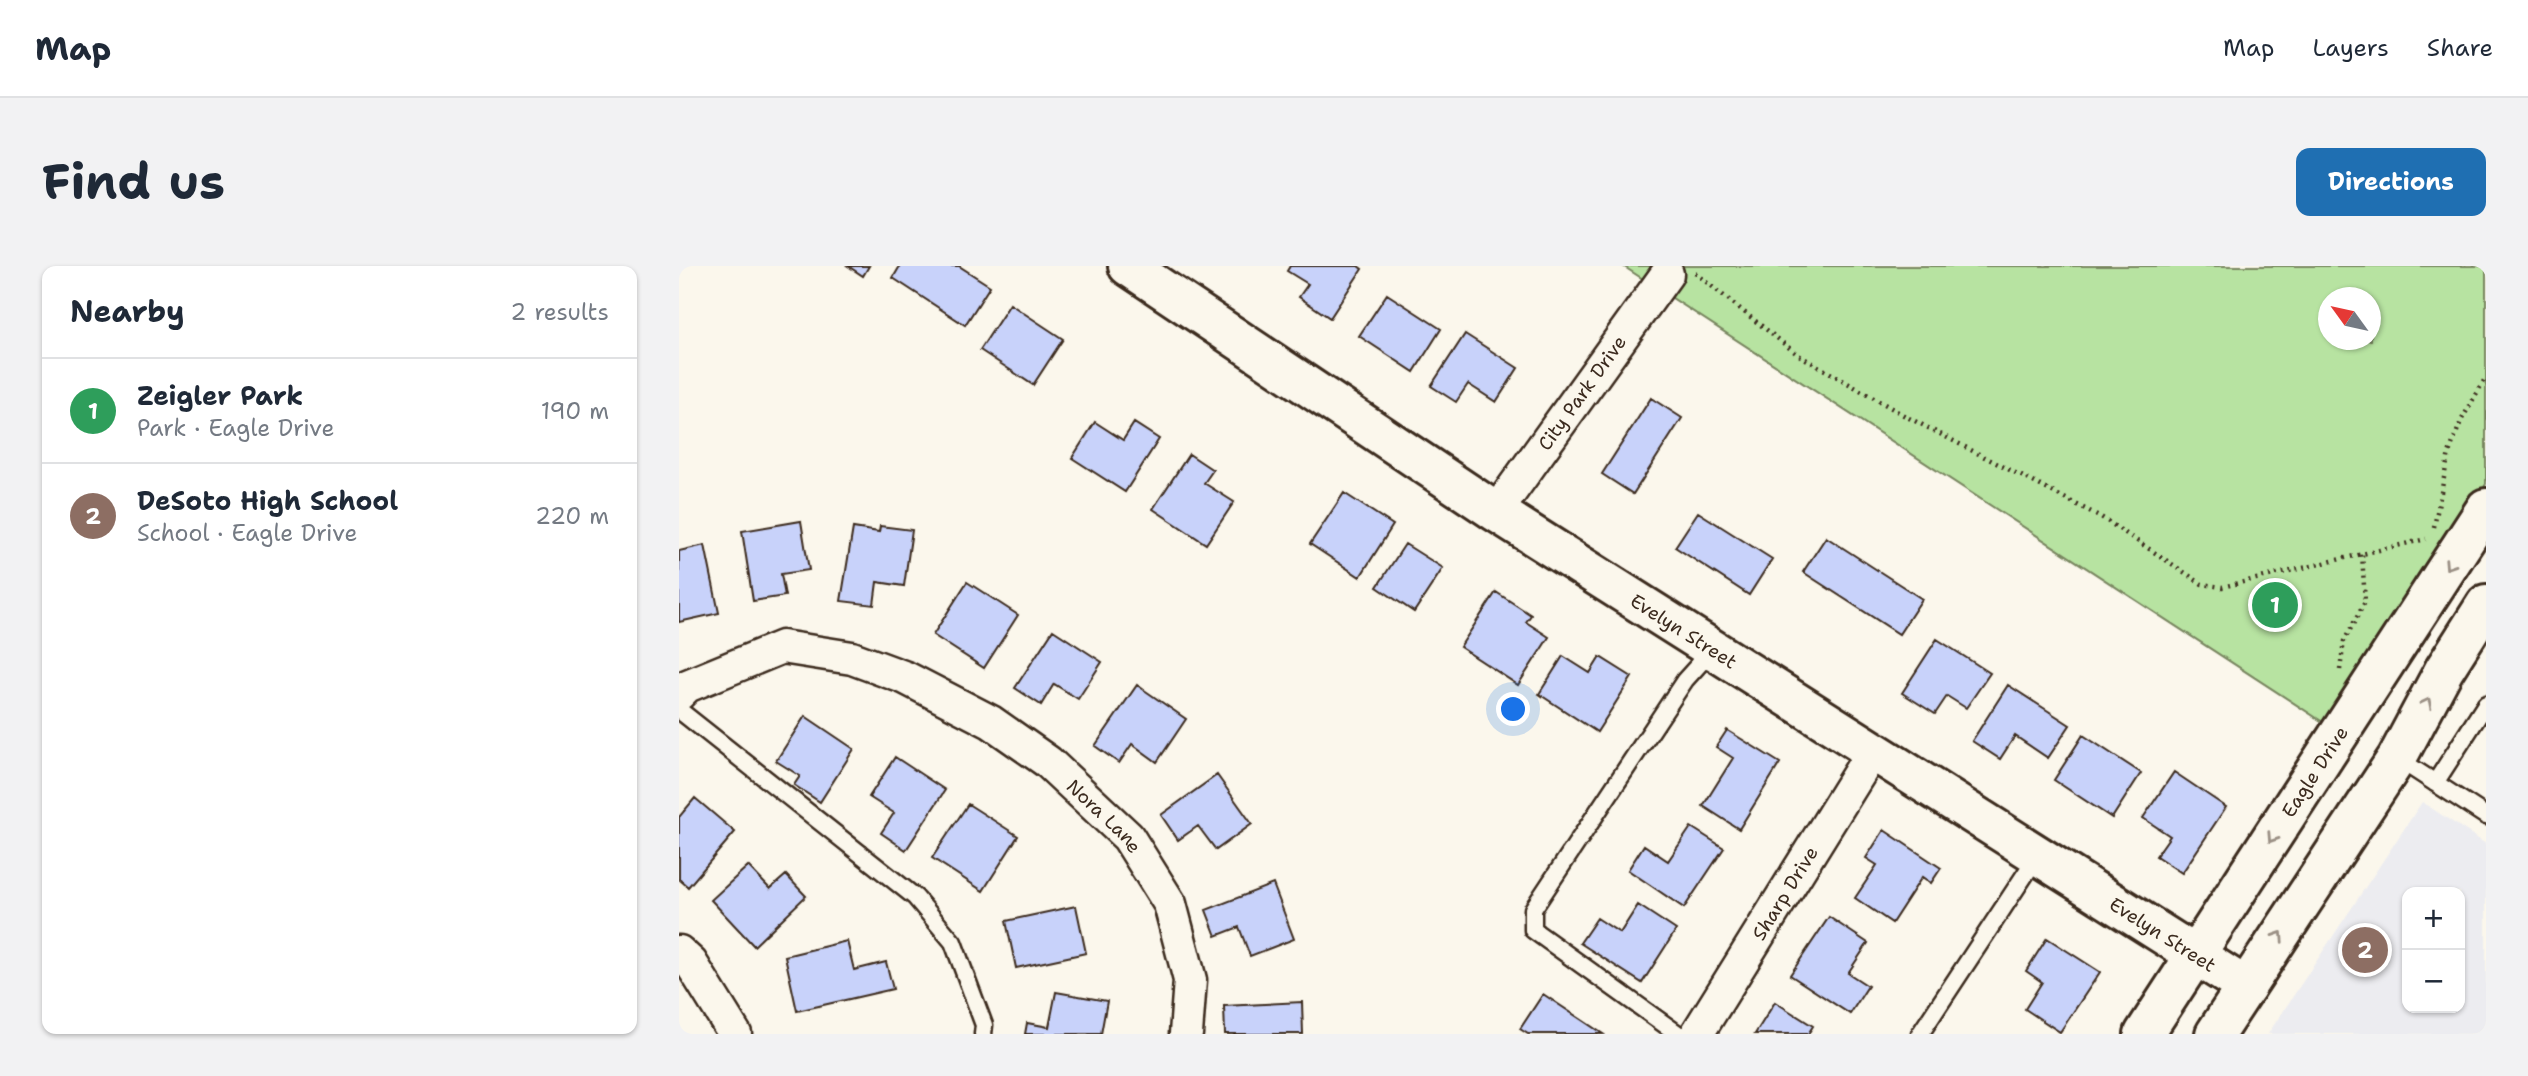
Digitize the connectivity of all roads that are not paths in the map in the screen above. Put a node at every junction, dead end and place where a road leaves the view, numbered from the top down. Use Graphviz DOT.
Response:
graph roads {
  1 [pos="1128,266"];
  2 [pos="1670,269"];
  3 [pos="2486,508"];
  4 [pos="1496,512"];
  5 [pos="2486,604"];
  6 [pos="1713,649"];
  7 [pos="679,694"];
  8 [pos="2486,704"];
  9 [pos="2357,706"];
  10 [pos="679,710"];
  11 [pos="2402,749"];
  12 [pos="1873,751"];
  13 [pos="2435,783"];
  14 [pos="2486,816"];
  15 [pos="2038,855"];
  16 [pos="679,952"];
  17 [pos="2196,955"];
  18 [pos="2246,986"];
  19 [pos="735,1034"];
  20 [pos="983,1034"];
  21 [pos="1186,1034"];
  22 [pos="1678,1034"];
  23 [pos="1697,1034"];
  24 [pos="1920,1034"];
  25 [pos="2144,1034"];
  26 [pos="2214,1034"];
  1 -- 4 [label="street, Evelyn Street"];
  2 -- 4 [label="street, City Park Drive"];
  3 -- 9 [label="street, Eagle Drive, one-way"];
  4 -- 6 [label="street, Evelyn Street"];
  11 -- 5 [label="street, one-way"];
  6 -- 12 [label="street, Evelyn Street"];
  6 -- 22 [label="lane"];
  7 -- 21 [label="street, Nora Lane"];
  8 -- 13 [label="lane"];
  9 -- 11 [label="street"];
  9 -- 17 [label="street, Eagle Drive, one-way"];
  10 -- 20 [label="lane"];
  11 -- 13 [label="lane"];
  18 -- 11 [label="street, one-way"];
  12 -- 15 [label="street, Evelyn Street"];
  12 -- 23 [label="street, Sharp Drive"];
  13 -- 14 [label="lane"];
  15 -- 17 [label="street, Evelyn Street"];
  15 -- 24 [label="lane"];
  16 -- 19 [label="street"];
  17 -- 18 [label="street, Evelyn Street"];
  17 -- 25 [label="street, Eagle Drive"];
  18 -- 26 [label="street"];
}
